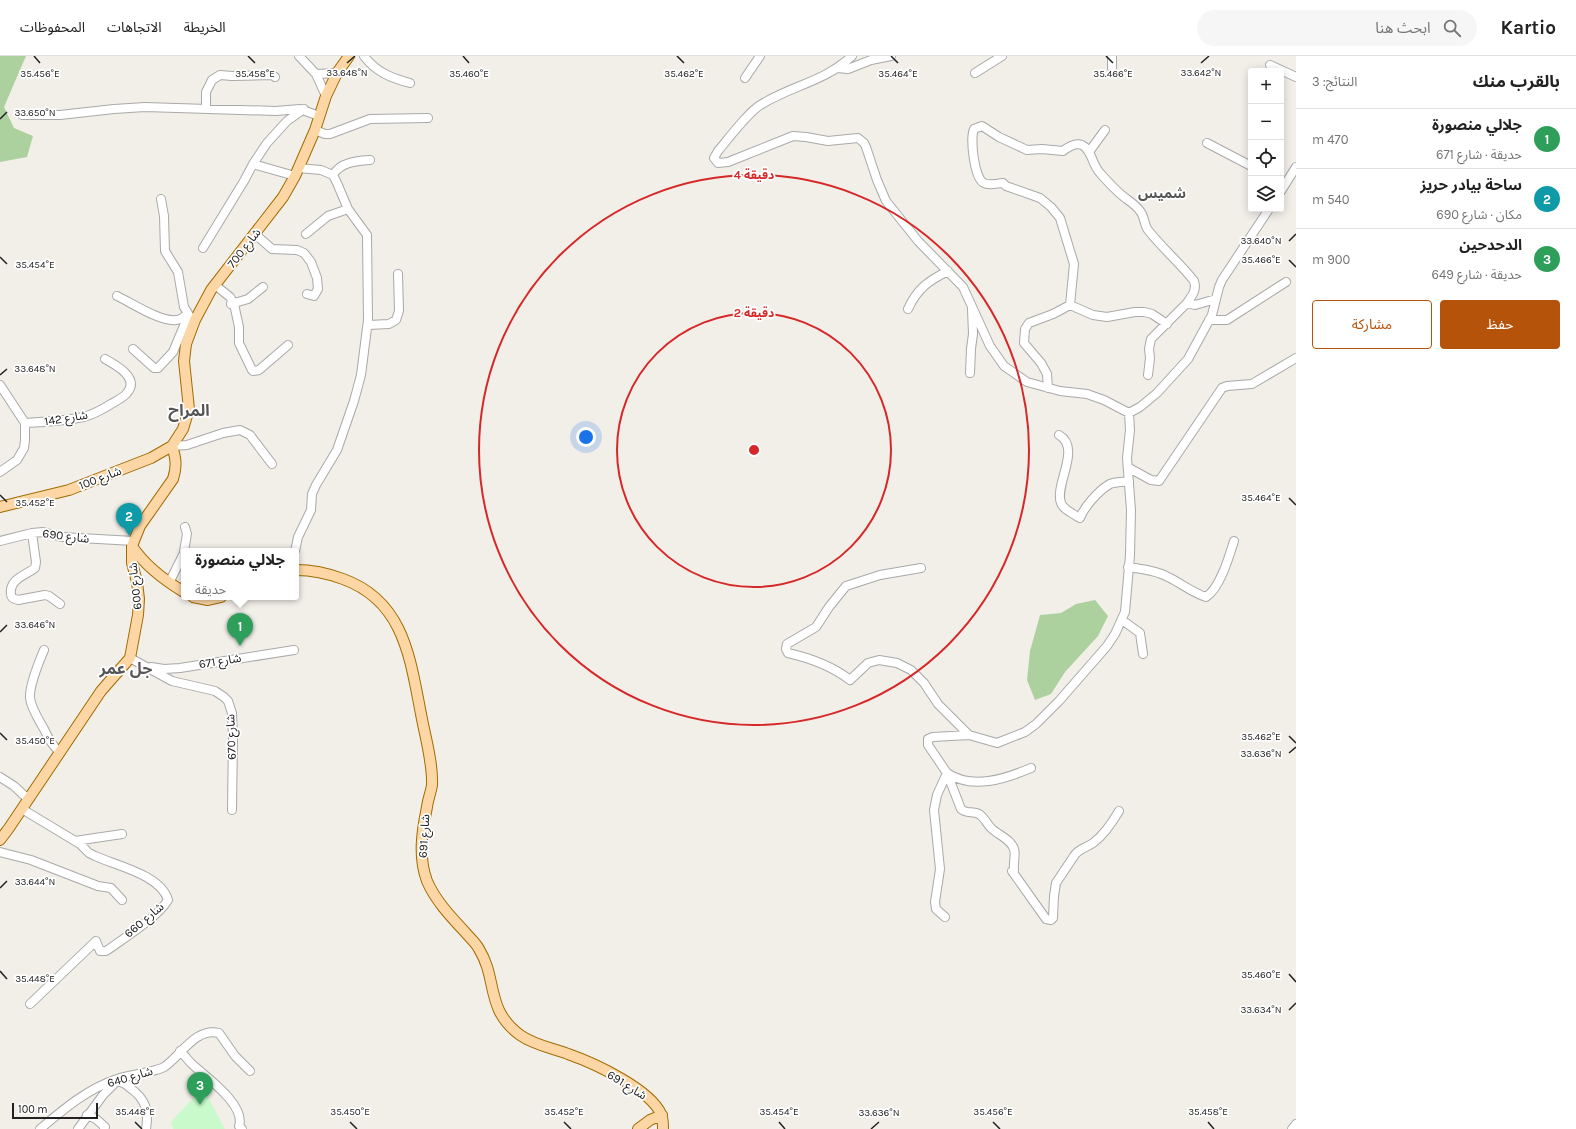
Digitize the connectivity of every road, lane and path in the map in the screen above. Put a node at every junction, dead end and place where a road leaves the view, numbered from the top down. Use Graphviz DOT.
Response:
graph roads {
  1 [pos="299,56"];
  2 [pos="349,56"];
  3 [pos="364,56"];
  4 [pos="760,56"];
  5 [pos="852,56"];
  6 [pos="891,56"];
  7 [pos="1002,56"];
  8 [pos="1112,56"];
  9 [pos="1270,66"];
  10 [pos="837,68"];
  11 [pos="1112,68"];
  12 [pos="338,73"];
  13 [pos="975,73"];
  14 [pos="316,74"];
  15 [pos="275,77"];
  16 [pos="1296,77"];
  17 [pos="745,78"];
  18 [pos="410,83"];
  19 [pos="326,96"];
  20 [pos="206,108"];
  21 [pos="304,110"];
  22 [pos="22,115"];
  23 [pos="319,116"];
  24 [pos="428,118"];
  25 [pos="315,130"];
  26 [pos="1105,130"];
  27 [pos="1207,143"];
  28 [pos="1089,152"];
  29 [pos="370,160"];
  30 [pos="253,164"];
  31 [pos="1248,164"];
  32 [pos="1296,167"];
  33 [pos="296,172"];
  34 [pos="332,175"];
  35 [pos="1284,181"];
  36 [pos="161,199"];
  37 [pos="348,209"];
  38 [pos="1267,212"];
  39 [pos="255,234"];
  40 [pos="306,234"];
  41 [pos="203,248"];
  42 [pos="948,271"];
  43 [pos="398,274"];
  44 [pos="1286,282"];
  45 [pos="263,287"];
  46 [pos="213,288"];
  47 [pos="307,294"];
  48 [pos="117,296"];
  49 [pos="1216,299"];
  50 [pos="1188,303"];
  51 [pos="233,305"];
  52 [pos="1070,305"];
  53 [pos="972,306"];
  54 [pos="908,309"];
  55 [pos="190,318"];
  56 [pos="1209,320"];
  57 [pos="1167,324"];
  58 [pos="368,325"];
  59 [pos="288,345"];
  60 [pos="133,349"];
  61 [pos="1296,358"];
  62 [pos="105,359"];
  63 [pos="970,373"];
  64 [pos="1148,375"];
  65 [pos="0,385"];
  66 [pos="1048,388"];
  67 [pos="1129,413"];
  68 [pos="24,423"];
  69 [pos="1060,435"];
  70 [pos="172,446"];
  71 [pos="272,464"];
  72 [pos="1128,468"];
  73 [pos="0,472"];
  74 [pos="1129,481"];
  75 [pos="0,507"];
  76 [pos="185,527"];
  77 [pos="32,533"];
  78 [pos="0,541"];
  79 [pos="1234,541"];
  80 [pos="133,544"];
  81 [pos="185,548"];
  82 [pos="296,548"];
  83 [pos="181,558"];
  84 [pos="1128,567"];
  85 [pos="921,568"];
  86 [pos="299,570"];
  87 [pos="169,583"];
  88 [pos="181,590"];
  89 [pos="60,604"];
  90 [pos="1122,620"];
  91 [pos="44,650"];
  92 [pos="294,650"];
  93 [pos="1143,654"];
  94 [pos="130,658"];
  95 [pos="146,667"];
  96 [pos="969,735"];
  97 [pos="60,752"];
  98 [pos="1031,768"];
  99 [pos="947,773"];
  100 [pos="0,777"];
  101 [pos="28,799"];
  102 [pos="22,809"];
  103 [pos="232,810"];
  104 [pos="1119,811"];
  105 [pos="122,834"];
  106 [pos="0,840"];
  107 [pos="75,841"];
  108 [pos="0,852"];
  109 [pos="122,900"];
  110 [pos="945,917"];
  111 [pos="30,1004"];
  112 [pos="180,1051"];
  113 [pos="250,1071"];
  114 [pos="116,1080"];
  115 [pos="87,1115"];
  116 [pos="662,1115"];
  117 [pos="1296,1124"];
  118 [pos="238,1128"];
  119 [pos="40,1129"];
  120 [pos="78,1129"];
  121 [pos="104,1129"];
  122 [pos="146,1129"];
  123 [pos="638,1129"];
  124 [pos="663,1129"];
  125 [pos="1292,1129"];
  1 -- 14 [label="street"];
  2 -- 12 [label="main road, شارع 700"];
  3 -- 18 [label="street"];
  4 -- 17 [label="street"];
  5 -- 10 [label="street"];
  6 -- 10 [label="street"];
  7 -- 13 [label="street"];
  8 -- 11 [label="street"];
  9 -- 16 [label="street"];
  10 -- 42 [label="street"];
  12 -- 14 [label="street"];
  12 -- 19 [label="main road, شارع 700"];
  14 -- 19 [label="street"];
  15 -- 20 [label="street"];
  19 -- 23 [label="main road, شارع 700"];
  20 -- 21 [label="street"];
  20 -- 22 [label="street"];
  21 -- 23 [label="street"];
  21 -- 30 [label="street"];
  23 -- 25 [label="main road, شارع 700"];
  24 -- 25 [label="street"];
  25 -- 33 [label="main road, شارع 700"];
  26 -- 28 [label="street"];
  27 -- 31 [label="street"];
  28 -- 50 [label="street"];
  28 -- 52 [label="street"];
  29 -- 34 [label="street"];
  30 -- 33 [label="street"];
  30 -- 41 [label="street"];
  32 -- 35 [label="street"];
  33 -- 34 [label="street"];
  33 -- 39 [label="main road, شارع 700"];
  34 -- 37 [label="street"];
  36 -- 55 [label="street"];
  37 -- 40 [label="street"];
  37 -- 58 [label="street"];
  38 -- 49 [label="street"];
  39 -- 46 [label="main road, شارع 700"];
  39 -- 47 [label="street"];
  42 -- 53 [label="street"];
  42 -- 54 [label="street"];
  43 -- 58 [label="street"];
  44 -- 56 [label="street"];
  45 -- 51 [label="street"];
  46 -- 51 [label="street"];
  46 -- 55 [label="main road, شارع 700"];
  48 -- 55 [label="street"];
  49 -- 50 [label="street"];
  49 -- 56 [label="street"];
  50 -- 57 [label="street"];
  51 -- 59 [label="street"];
  52 -- 57 [label="street"];
  52 -- 66 [label="street"];
  53 -- 63 [label="street"];
  53 -- 66 [label="street"];
  55 -- 60 [label="street"];
  55 -- 70 [label="main road, شارع 700"];
  56 -- 67 [label="street"];
  57 -- 64 [label="street"];
  58 -- 82 [label="street"];
  61 -- 72 [label="street"];
  62 -- 68 [label="street, شارع 142"];
  65 -- 68 [label="street"];
  66 -- 67 [label="street"];
  67 -- 72 [label="street"];
  68 -- 73 [label="street"];
  69 -- 74 [label="street"];
  70 -- 71 [label="street"];
  70 -- 75 [label="main road, شارع 100"];
  70 -- 80 [label="main road, شارع 600"];
  72 -- 74 [label="street"];
  74 -- 84 [label="street"];
  76 -- 81 [label="street"];
  77 -- 78 [label="street, شارع 690"];
  77 -- 80 [label="street, شارع 690"];
  77 -- 89 [label="street"];
  79 -- 84 [label="street"];
  80 -- 87 [label="main road"];
  80 -- 94 [label="main road, شارع 600"];
  83 -- 87 [label="street"];
  84 -- 90 [label="street"];
  85 -- 96 [label="street"];
  86 -- 116 [label="main road, شارع 691"];
  87 -- 88 [label="main road"];
  90 -- 93 [label="street"];
  90 -- 96 [label="street"];
  91 -- 97 [label="street"];
  92 -- 95 [label="street, شارع 671"];
  94 -- 95 [label="street, شارع 670"];
  94 -- 97 [label="main road"];
  95 -- 103 [label="street, شارع 670"];
  96 -- 99 [label="street"];
  97 -- 101 [label="main road"];
  98 -- 99 [label="street"];
  99 -- 104 [label="street"];
  99 -- 110 [label="street"];
  100 -- 101 [label="street"];
  101 -- 102 [label="main road"];
  102 -- 106 [label="main road"];
  102 -- 107 [label="street, شارع 660"];
  105 -- 107 [label="street"];
  107 -- 111 [label="street, شارع 660"];
  108 -- 109 [label="street"];
  112 -- 113 [label="street, شارع 640"];
  112 -- 114 [label="street, شارع 640"];
  112 -- 118 [label="street"];
  114 -- 115 [label="street"];
  114 -- 119 [label="street, شارع 640"];
  114 -- 122 [label="street"];
  115 -- 120 [label="street"];
  115 -- 121 [label="street"];
  116 -- 123 [label="main road"];
  116 -- 124 [label="main road"];
  117 -- 125 [label="street"];
}
